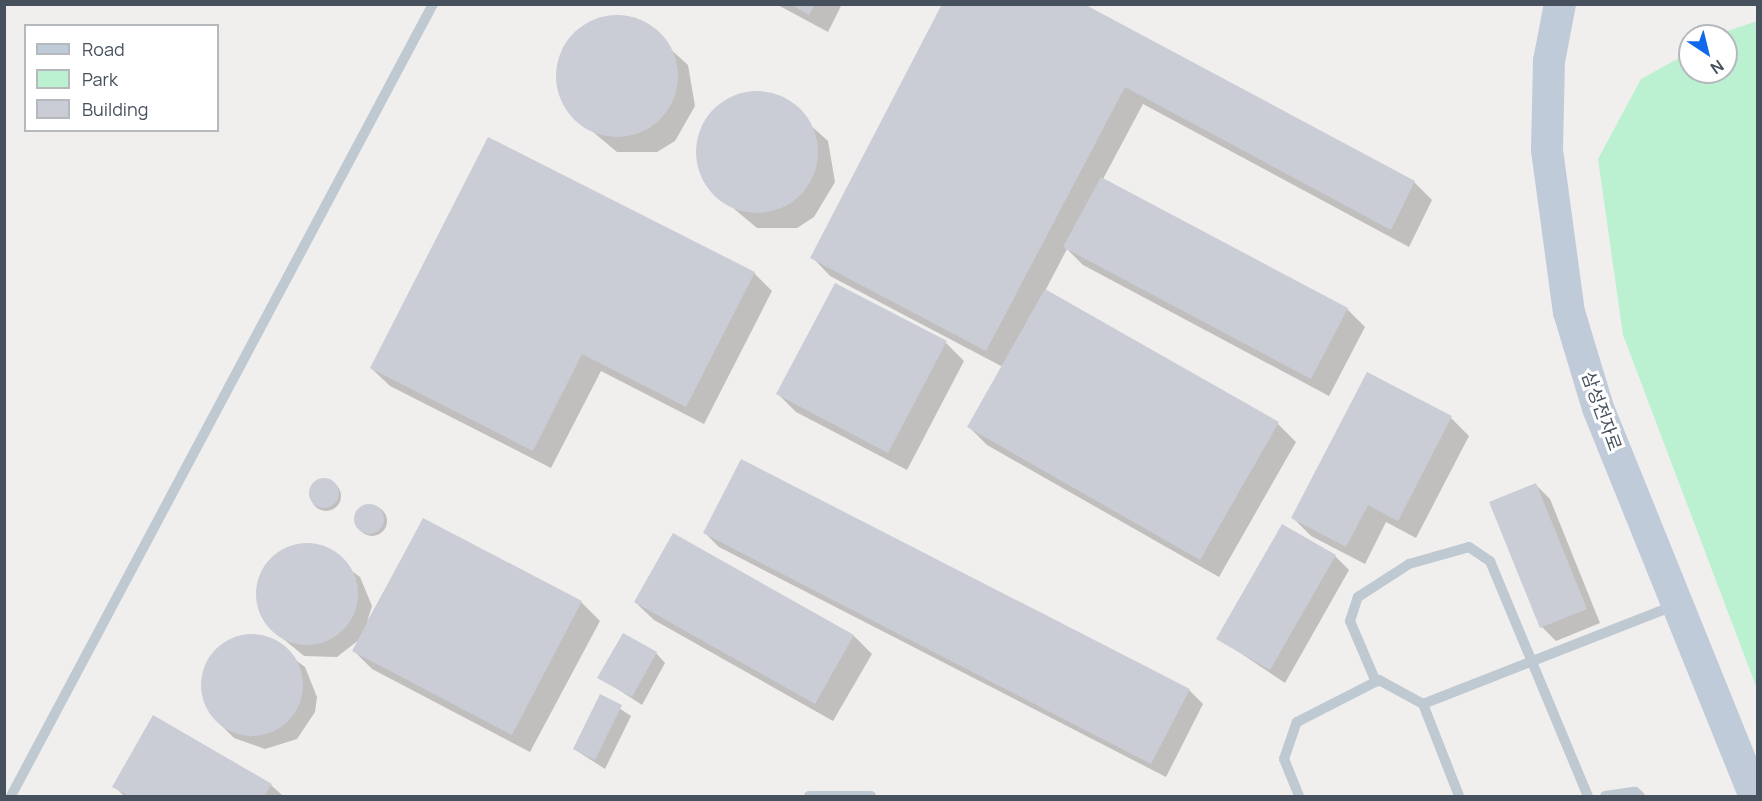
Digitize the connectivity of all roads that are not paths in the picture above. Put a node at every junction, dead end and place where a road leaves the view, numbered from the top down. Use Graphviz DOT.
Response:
graph roads {
  1 [pos="433,4"];
  2 [pos="1560,4"];
  3 [pos="1679,604"];
  4 [pos="1531,664"];
  5 [pos="1376,682"];
  6 [pos="1423,704"];
  7 [pos="11,796"];
  8 [pos="809,796"];
  9 [pos="871,796"];
  10 [pos="1299,796"];
  11 [pos="1459,796"];
  12 [pos="1588,796"];
  13 [pos="1605,796"];
  14 [pos="1640,796"];
  15 [pos="1755,796"];
  1 -- 7 [label="lane"];
  2 -- 3 [label="street, 삼성전자로"];
  3 -- 4 [label="lane"];
  3 -- 15 [label="street, 삼성전자로"];
  4 -- 5 [label="lane"];
  4 -- 6 [label="lane"];
  4 -- 12 [label="lane"];
  5 -- 6 [label="lane"];
  5 -- 10 [label="lane"];
  6 -- 11 [label="lane"];
  8 -- 9 [label="lane"];
  13 -- 14 [label="lane"];
}
